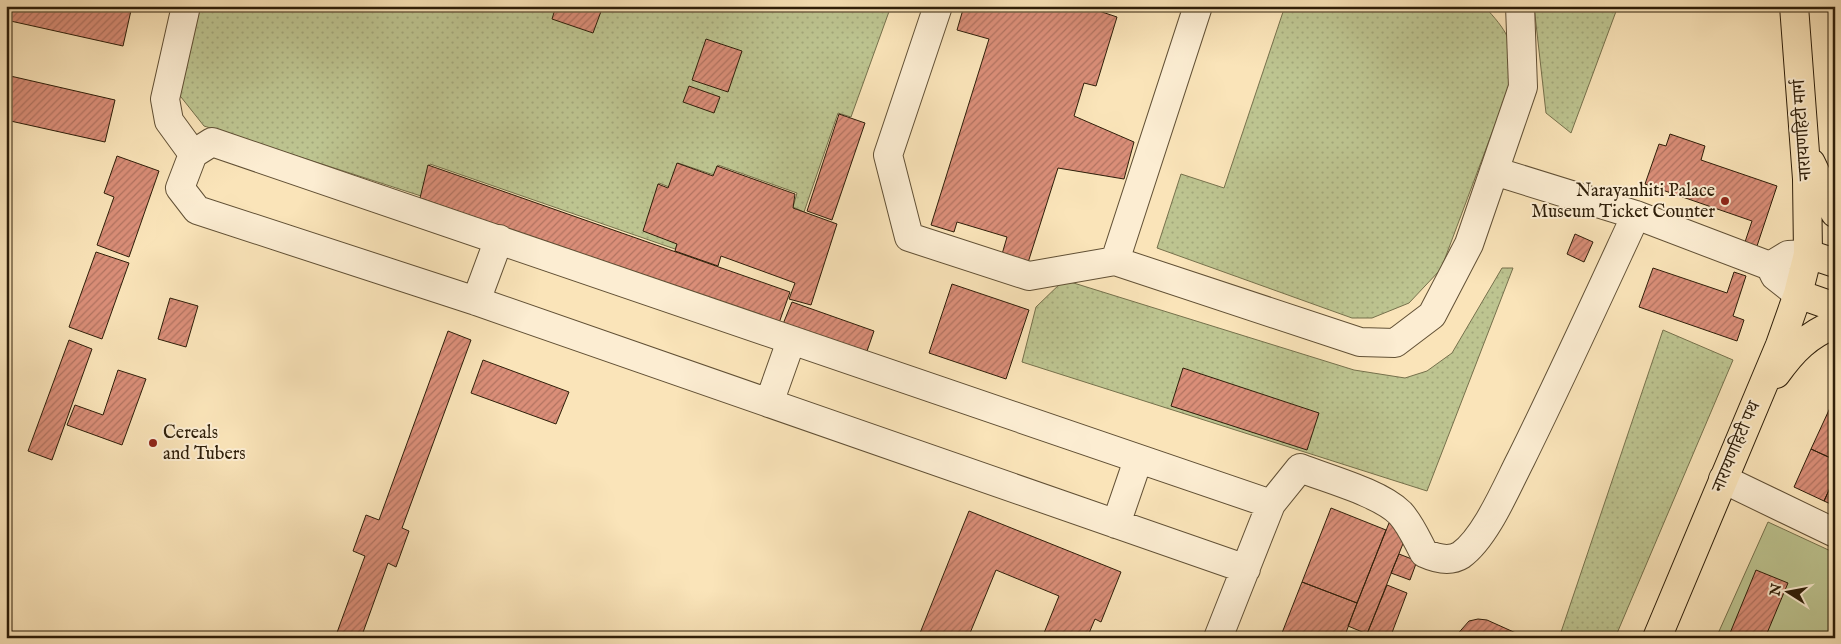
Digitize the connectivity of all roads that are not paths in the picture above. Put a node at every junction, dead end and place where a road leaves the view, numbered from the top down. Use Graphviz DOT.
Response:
graph roads {
  1 [pos="186,6"];
  2 [pos="938,6"];
  3 [pos="1198,6"];
  4 [pos="1520,6"];
  5 [pos="1794,6"];
  6 [pos="1806,151"];
  7 [pos="193,154"];
  8 [pos="1494,172"];
  9 [pos="1835,212"];
  10 [pos="1636,215"];
  11 [pos="499,238"];
  12 [pos="1808,254"];
  13 [pos="1115,261"];
  14 [pos="1835,263"];
  15 [pos="1770,266"];
  16 [pos="1798,294"];
  17 [pos="476,301"];
  18 [pos="1835,306"];
  19 [pos="1835,324"];
  20 [pos="791,341"];
  21 [pos="1757,402"];
  22 [pos="768,403"];
  23 [pos="1138,460"];
  24 [pos="1723,479"];
  25 [pos="1271,504"];
  26 [pos="1116,524"];
  27 [pos="1835,533"];
  28 [pos="1246,569"];
  29 [pos="1218,638"];
  30 [pos="1657,638"];
  1 -- 7 [label="street"];
  2 -- 13 [label="street"];
  3 -- 13 [label="street"];
  4 -- 8 [label="street"];
  5 -- 6 [label="main road, नारायणहिटी मार्ग"];
  6 -- 9 [label="main road"];
  6 -- 12 [label="main road, नारायणहिटी मार्ग"];
  7 -- 11 [label="street"];
  7 -- 17 [label="street"];
  8 -- 10 [label="street"];
  8 -- 13 [label="street"];
  10 -- 15 [label="street"];
  10 -- 25 [label="street"];
  11 -- 17 [label="street"];
  11 -- 20 [label="street"];
  12 -- 14 [label="main road"];
  12 -- 15 [label="street"];
  12 -- 16 [label="main road, नारायणहिटी पथ"];
  15 -- 16 [label="street"];
  16 -- 18 [label="main road"];
  16 -- 21 [label="main road, नारायणहिटी पथ"];
  17 -- 22 [label="street"];
  19 -- 21 [label="main road"];
  20 -- 22 [label="street"];
  20 -- 23 [label="street"];
  21 -- 24 [label="main road, नारायणहिटी पथ"];
  22 -- 26 [label="street"];
  23 -- 25 [label="street"];
  23 -- 26 [label="street"];
  24 -- 27 [label="street"];
  24 -- 30 [label="main road, नारायणहिटी पथ"];
  25 -- 28 [label="street"];
  26 -- 28 [label="street"];
  28 -- 29 [label="street"];
}
